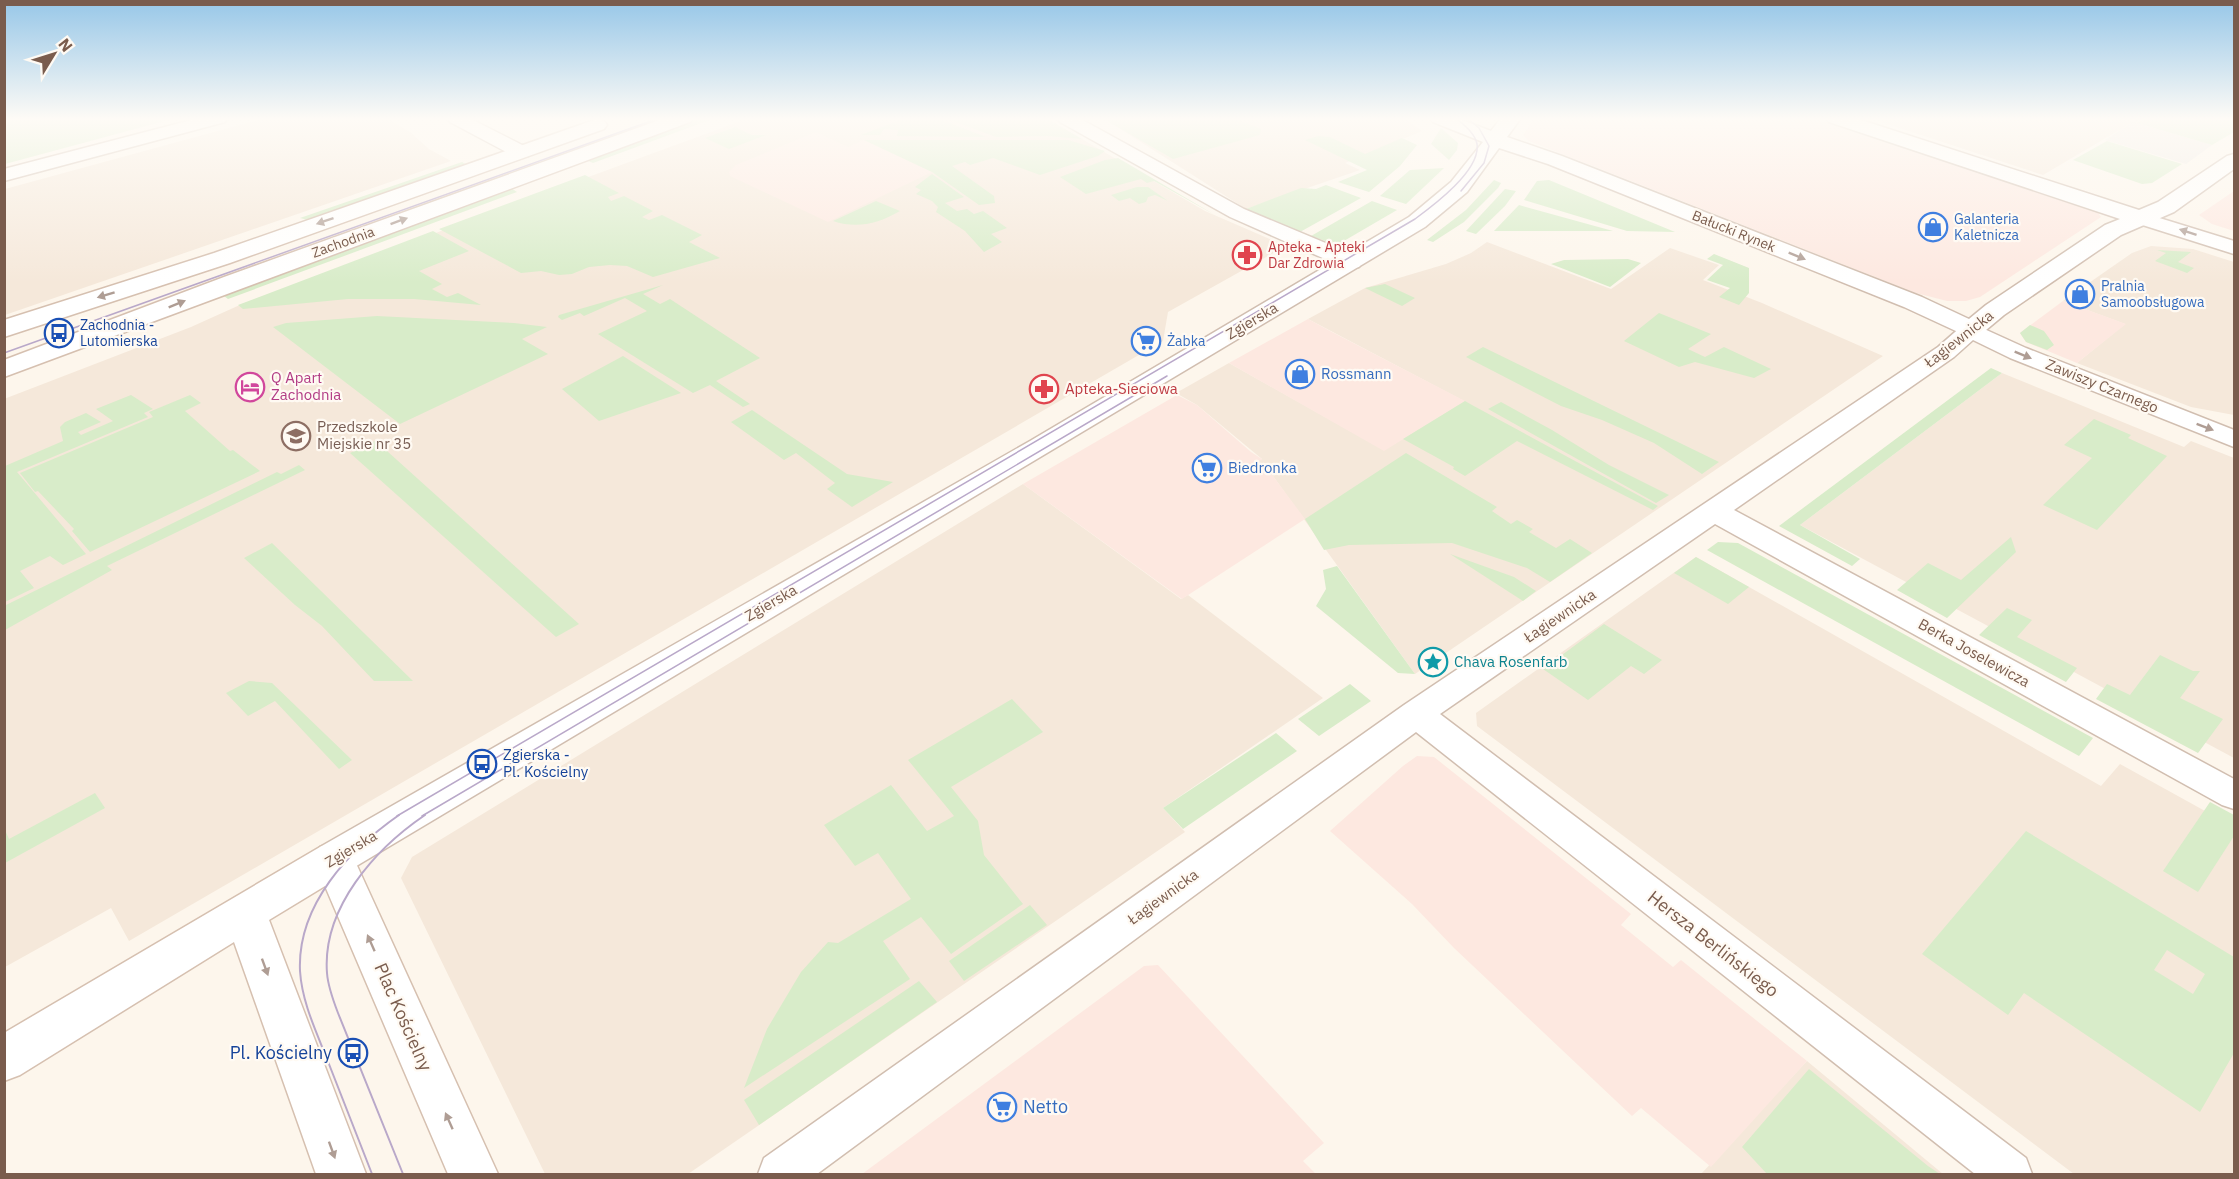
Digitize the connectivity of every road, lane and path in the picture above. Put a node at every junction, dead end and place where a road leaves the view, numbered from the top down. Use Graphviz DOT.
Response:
graph roads {
  1 [pos="461,173"];
  2 [pos="532,173"];
  3 [pos="1165,173"];
  4 [pos="1469,173"];
  5 [pos="1589,173"];
  6 [pos="2003,173"];
  7 [pos="2216,173"];
  8 [pos="2140,218"];
  9 [pos="2235,248"];
  10 [pos="1351,262"];
  11 [pos="4,329"];
  12 [pos="1971,330"];
  13 [pos="4,369"];
  14 [pos="2235,439"];
  15 [pos="1713,511"];
  16 [pos="1416,714"];
  17 [pos="2235,795"];
  18 [pos="334,859"];
  19 [pos="245,912"];
  20 [pos="4,1059"];
  21 [pos="341,1174"];
  22 [pos="473,1174"];
  23 [pos="780,1174"];
  24 [pos="2010,1174"];
  1 -- 11 [label="street, Zachodnia, one-way"];
  13 -- 2 [label="street, Zachodnia, one-way"];
  3 -- 10 [label="street"];
  4 -- 10 [label="street, Zgierska"];
  5 -- 12 [label="street, Bałucki Rynek, one-way"];
  6 -- 8 [label="street"];
  7 -- 8 [label="street, Łagiewnicka"];
  9 -- 8 [label="street, one-way"];
  8 -- 12 [label="street, Łagiewnicka"];
  10 -- 18 [label="street, Zgierska"];
  12 -- 14 [label="street, Zawiszy Czarnego, one-way"];
  12 -- 15 [label="street, Łagiewnicka"];
  15 -- 16 [label="street, Łagiewnicka"];
  15 -- 17 [label="street, Berka Joselewicza"];
  16 -- 23 [label="street, Łagiewnicka"];
  16 -- 24 [label="street, Hersza Berlińskiego"];
  18 -- 19 [label="street, Zgierska"];
  22 -- 18 [label="street, Plac Kościelny, one-way"];
  19 -- 20 [label="street, Zgierska"];
  19 -- 21 [label="street, one-way"];
}
